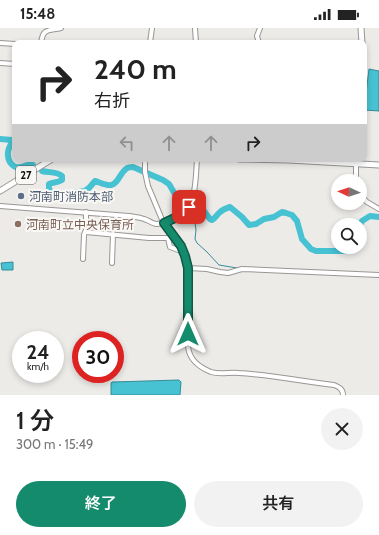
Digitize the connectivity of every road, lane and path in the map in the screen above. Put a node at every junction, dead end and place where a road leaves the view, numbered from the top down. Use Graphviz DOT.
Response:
graph roads {
  1 [pos="61,28"];
  2 [pos="151,28"];
  3 [pos="195,28"];
  4 [pos="260,28"];
  5 [pos="361,28"];
  6 [pos="41,40"];
  7 [pos="151,40"];
  8 [pos="196,40"];
  9 [pos="258,40"];
  10 [pos="362,40"];
  11 [pos="0,43"];
  12 [pos="12,44"];
  13 [pos="0,63"];
  14 [pos="12,64"];
  15 [pos="45,162"];
  16 [pos="145,162"];
  17 [pos="197,162"];
  18 [pos="356,162"];
  19 [pos="379,165"];
  20 [pos="356,174"];
  21 [pos="0,191"];
  22 [pos="367,202"];
  23 [pos="0,206"];
  24 [pos="379,209"];
  25 [pos="86,212"];
  26 [pos="164,223"];
  27 [pos="86,232"];
  28 [pos="113,234"];
  29 [pos="183,250"];
  30 [pos="83,260"];
  31 [pos="112,263"];
  32 [pos="188,268"];
  33 [pos="379,275"];
  34 [pos="343,395"];
  1 -- 6 [label="street"];
  2 -- 7 [label="street"];
  3 -- 8 [label="street"];
  4 -- 9 [label="street"];
  5 -- 10 [label="main road"];
  11 -- 12 [label="street"];
  13 -- 14 [label="street"];
  15 -- 21 [label="main road, 27"];
  16 -- 26 [label="street"];
  17 -- 26 [label="street"];
  18 -- 19 [label="main road"];
  18 -- 20 [label="street"];
  22 -- 24 [label="street"];
  23 -- 25 [label="street"];
  25 -- 26 [label="street"];
  25 -- 27 [label="street"];
  26 -- 29 [label="street"];
  27 -- 28 [label="street"];
  27 -- 30 [label="street"];
  28 -- 29 [label="street"];
  28 -- 31 [label="street"];
  29 -- 32 [label="street"];
  32 -- 33 [label="street"];
  32 -- 34 [label="street"];
}
